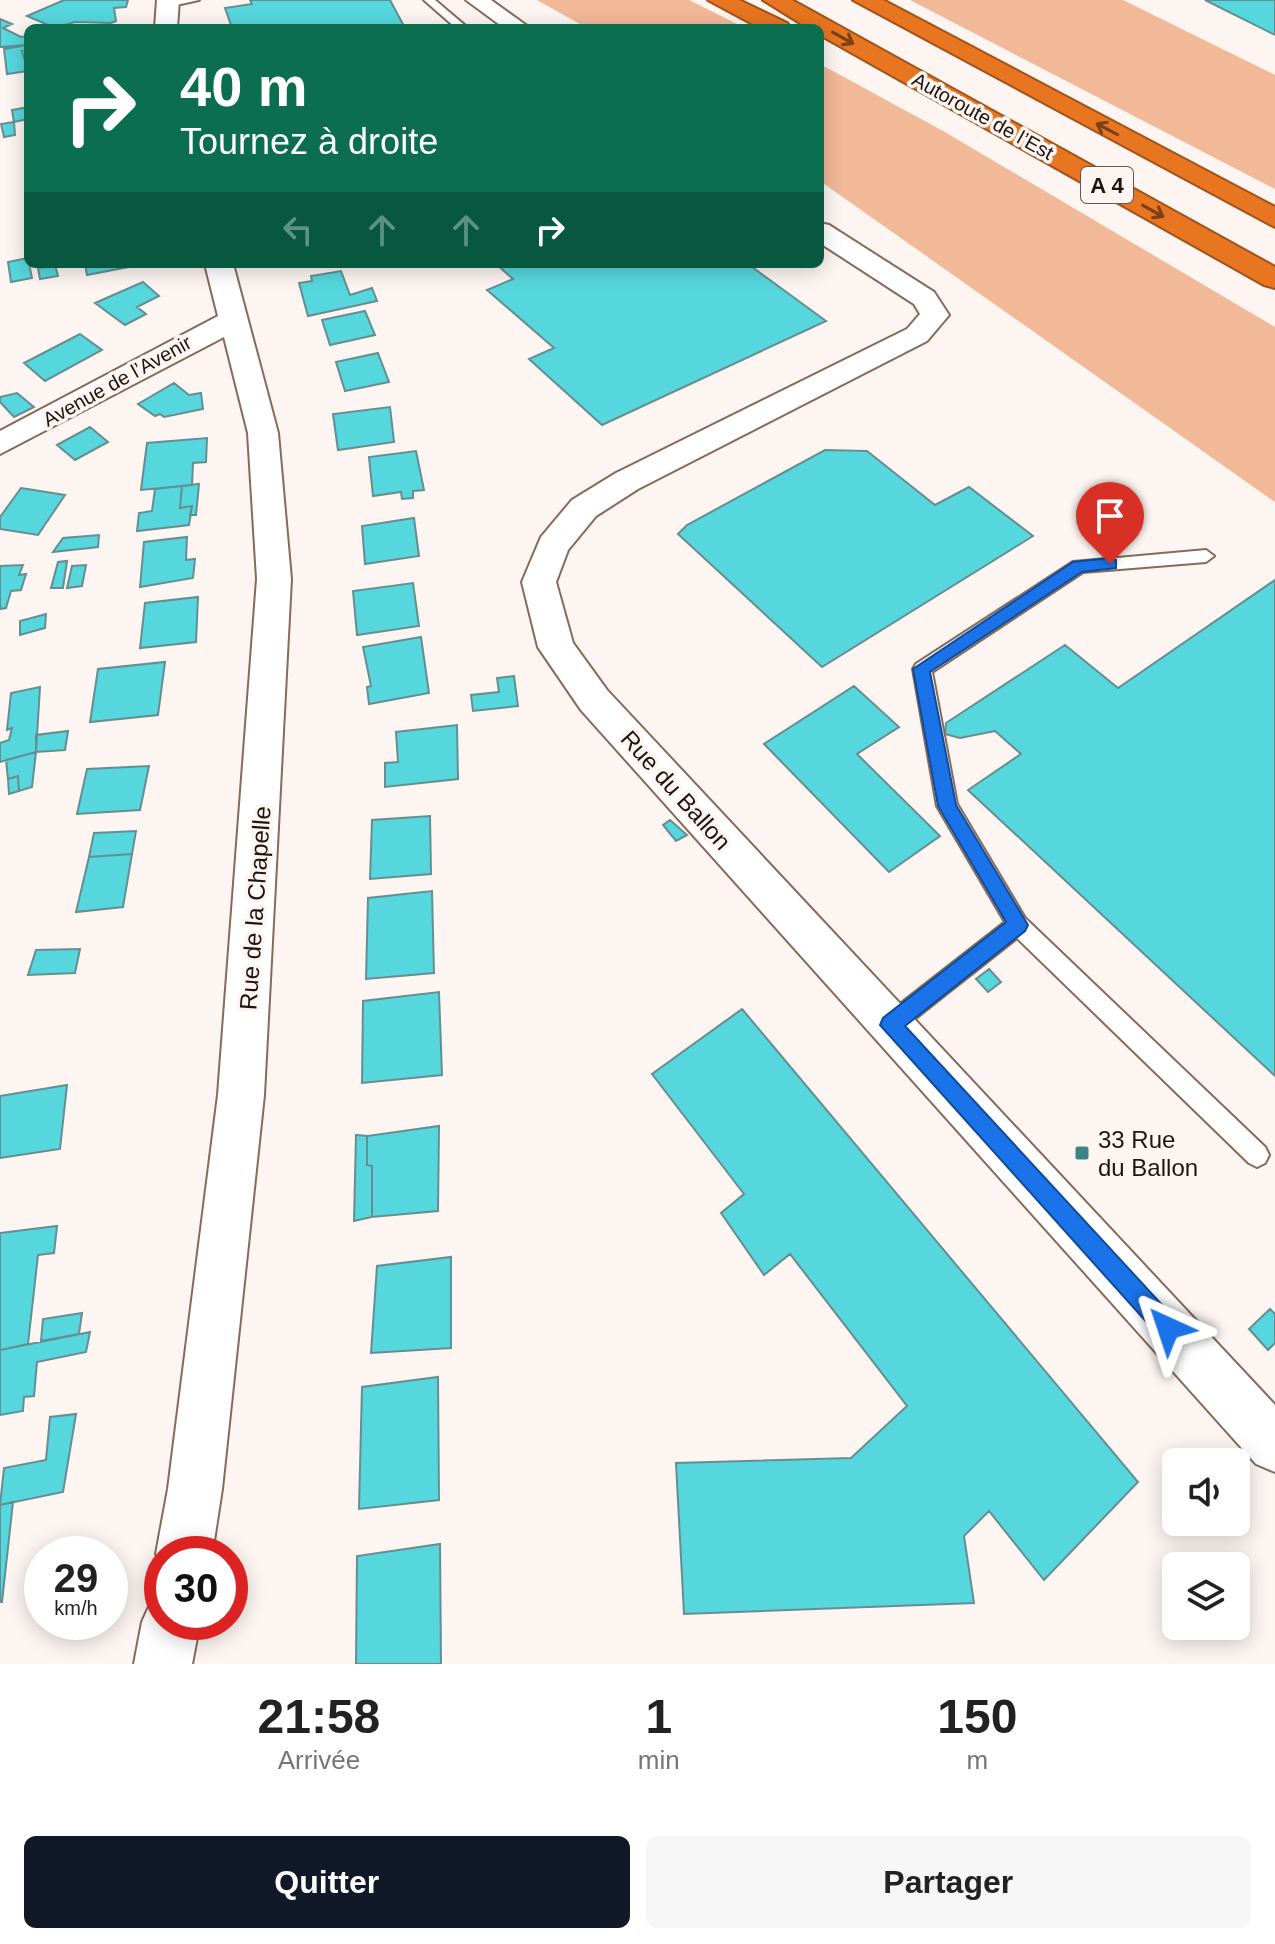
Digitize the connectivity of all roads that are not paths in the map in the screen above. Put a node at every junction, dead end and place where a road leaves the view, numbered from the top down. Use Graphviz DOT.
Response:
graph roads {
  1 [pos="194,0"];
  2 [pos="429,0"];
  3 [pos="477,0"];
  4 [pos="720,0"];
  5 [pos="775,0"];
  6 [pos="865,0"];
  7 [pos="893,0"];
  8 [pos="167,2"];
  9 [pos="166,24"];
  10 [pos="458,24"];
  11 [pos="513,24"];
  12 [pos="771,24"];
  13 [pos="818,24"];
  14 [pos="824,27"];
  15 [pos="824,52"];
  16 [pos="983,63"];
  17 [pos="938,91"];
  18 [pos="1275,218"];
  19 [pos="824,234"];
  20 [pos="220,268"];
  21 [pos="1275,279"];
  22 [pos="235,319"];
  23 [pos="0,444"];
  24 [pos="1206,556"];
  25 [pos="1018,925"];
  26 [pos="890,1025"];
  27 [pos="1257,1155"];
  28 [pos="1275,1445"];
  29 [pos="187,1536"];
  30 [pos="168,1640"];
  31 [pos="163,1664"];
  1 -- 8 [label="lane"];
  2 -- 10 [label="lane"];
  3 -- 11 [label="street"];
  4 -- 12 [label="highway"];
  5 -- 13 [label="highway, Autoroute de l’Est / A 4, one-way"];
  6 -- 16 [label="highway, Autoroute de l’Est / A 4"];
  7 -- 16 [label="highway"];
  8 -- 9 [label="street"];
  14 -- 17 [label="highway, Autoroute de l’Est / A 4, one-way"];
  15 -- 17 [label="highway"];
  18 -- 16 [label="highway, Autoroute de l’Est / A 4, one-way"];
  17 -- 21 [label="highway, Autoroute de l’Est / A 4, one-way"];
  19 -- 26 [label="street, Rue du Ballon"];
  20 -- 22 [label="street, Rue de la Chapelle"];
  22 -- 23 [label="street, Avenue de l’Avenir"];
  22 -- 29 [label="street, Rue de la Chapelle"];
  24 -- 25 [label="lane"];
  25 -- 26 [label="lane"];
  25 -- 27 [label="lane"];
  26 -- 28 [label="street, Rue du Ballon"];
  30 -- 31 [label="street"];
}
